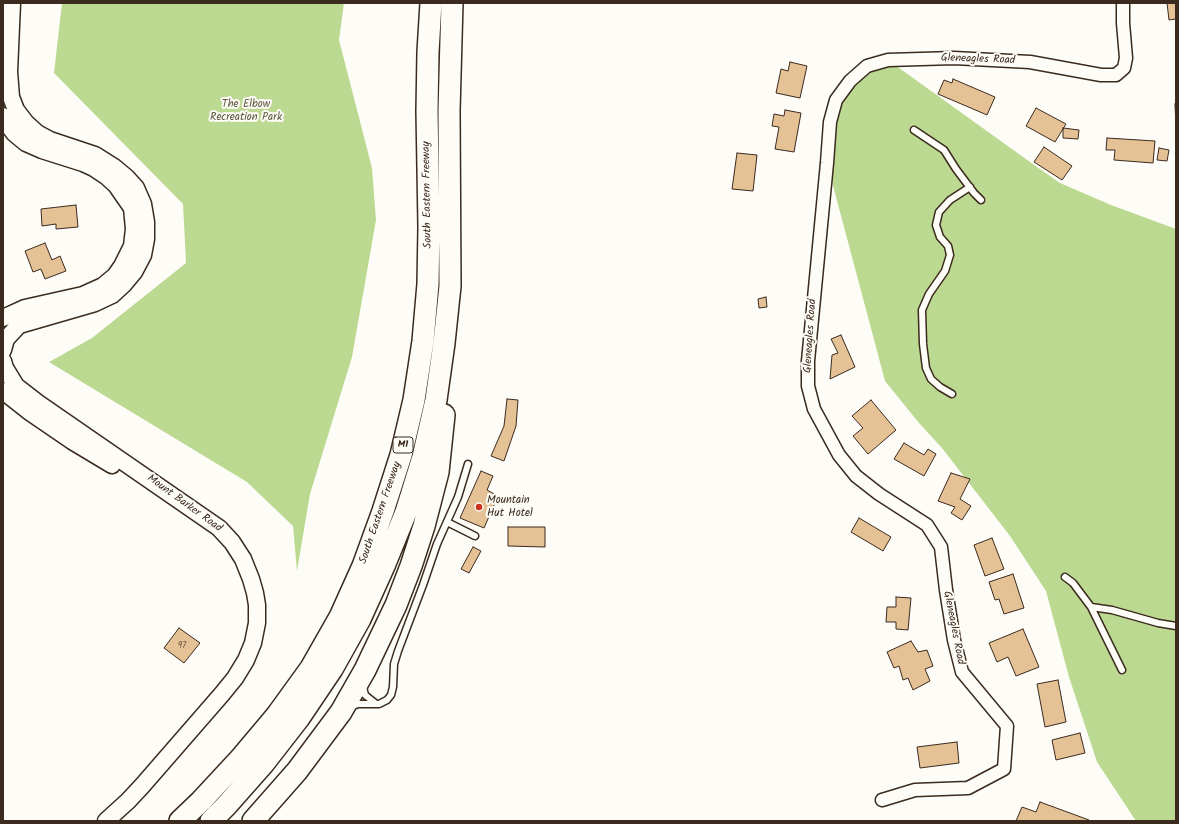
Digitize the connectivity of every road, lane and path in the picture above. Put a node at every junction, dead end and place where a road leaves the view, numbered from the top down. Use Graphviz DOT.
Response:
graph roads {
  1 [pos="12,3"];
  2 [pos="431,3"];
  3 [pos="452,3"];
  4 [pos="1124,3"];
  5 [pos="3,116"];
  6 [pos="20,128"];
  7 [pos="914,130"];
  8 [pos="970,187"];
  9 [pos="981,200"];
  10 [pos="128,269"];
  11 [pos="450,286"];
  12 [pos="3,318"];
  13 [pos="3,350"];
  14 [pos="3,361"];
  15 [pos="3,391"];
  16 [pos="952,394"];
  17 [pos="468,464"];
  18 [pos="447,522"];
  19 [pos="475,536"];
  20 [pos="1065,577"];
  21 [pos="1091,607"];
  22 [pos="1176,626"];
  23 [pos="311,668"];
  24 [pos="365,670"];
  25 [pos="1122,670"];
  26 [pos="376,704"];
  27 [pos="341,712"];
  28 [pos="882,800"];
  29 [pos="97,821"];
  30 [pos="106,821"];
  31 [pos="165,821"];
  32 [pos="180,821"];
  33 [pos="211,821"];
  34 [pos="253,821"];
  1 -- 6 [label="main road"];
  2 -- 23 [label="highway, South Eastern Freeway / M1"];
  3 -- 11 [label="highway, South Eastern Freeway / M1"];
  4 -- 28 [label="street, Gleneagles Road"];
  5 -- 6 [label="main road"];
  6 -- 10 [label="main road"];
  7 -- 8 [label="lane"];
  8 -- 9 [label="lane"];
  8 -- 16 [label="lane"];
  10 -- 12 [label="main road"];
  10 -- 13 [label="main road"];
  11 -- 24 [label="highway"];
  11 -- 33 [label="highway, South Eastern Freeway / M1"];
  14 -- 30 [label="main road, Mount Barker Road"];
  15 -- 29 [label="main road, Mount Barker Road"];
  17 -- 18 [label="lane"];
  18 -- 19 [label="lane"];
  18 -- 26 [label="lane"];
  20 -- 21 [label="lane"];
  21 -- 22 [label="lane"];
  21 -- 25 [label="lane"];
  23 -- 31 [label="highway"];
  23 -- 32 [label="highway, South Eastern Freeway / M1"];
  24 -- 26 [label="lane"];
  24 -- 27 [label="highway"];
  26 -- 27 [label="lane"];
  27 -- 34 [label="highway"];
}
